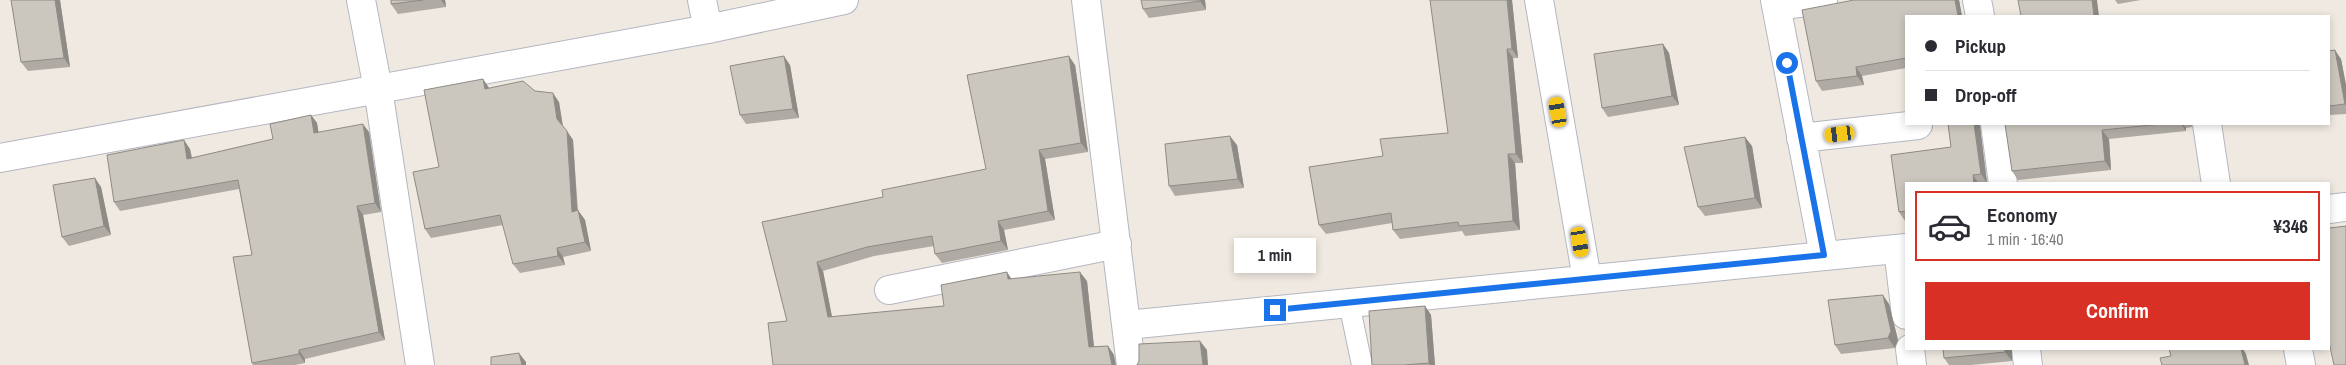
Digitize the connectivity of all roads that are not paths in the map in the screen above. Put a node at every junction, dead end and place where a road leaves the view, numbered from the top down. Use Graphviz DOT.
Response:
graph roads {
  1 [pos="361,0"];
  2 [pos="702,0"];
  3 [pos="844,0"];
  4 [pos="1086,0"];
  5 [pos="1539,0"];
  6 [pos="1823,0"];
  7 [pos="1977,0"];
  8 [pos="1776,3"];
  9 [pos="1980,15"];
  10 [pos="708,30"];
  11 [pos="378,89"];
  12 [pos="1918,125"];
  13 [pos="1995,125"];
  14 [pos="2207,125"];
  15 [pos="1801,138"];
  16 [pos="0,158"];
  17 [pos="2003,182"];
  18 [pos="2216,182"];
  19 [pos="2346,207"];
  20 [pos="2330,209"];
  21 [pos="1117,244"];
  22 [pos="1902,248"];
  23 [pos="1824,255"];
  24 [pos="1587,279"];
  25 [pos="889,290"];
  26 [pos="1905,298"];
  27 [pos="1349,303"];
  28 [pos="1127,324"];
  29 [pos="1910,350"];
  30 [pos="2026,350"];
  31 [pos="2298,350"];
  32 [pos="420,365"];
  33 [pos="1131,365"];
  34 [pos="1362,365"];
  35 [pos="1912,365"];
  36 [pos="2028,365"];
  37 [pos="2300,365"];
  1 -- 11 [label="street"];
  2 -- 10 [label="street"];
  3 -- 10 [label="street"];
  4 -- 21 [label="street"];
  5 -- 24 [label="street"];
  6 -- 8 [label="street"];
  7 -- 9 [label="street"];
  8 -- 15 [label="street"];
  10 -- 11 [label="street"];
  11 -- 16 [label="street"];
  11 -- 32 [label="street"];
  12 -- 15 [label="street"];
  13 -- 17 [label="street"];
  14 -- 18 [label="street"];
  15 -- 23 [label="street"];
  19 -- 20 [label="street"];
  21 -- 25 [label="street"];
  21 -- 28 [label="street"];
  22 -- 23 [label="street"];
  22 -- 26 [label="street"];
  23 -- 24 [label="street"];
  24 -- 27 [label="street"];
  27 -- 28 [label="street"];
  27 -- 34 [label="lane"];
  28 -- 33 [label="street"];
  29 -- 35 [label="street"];
  30 -- 36 [label="street"];
  31 -- 37 [label="street"];
}
